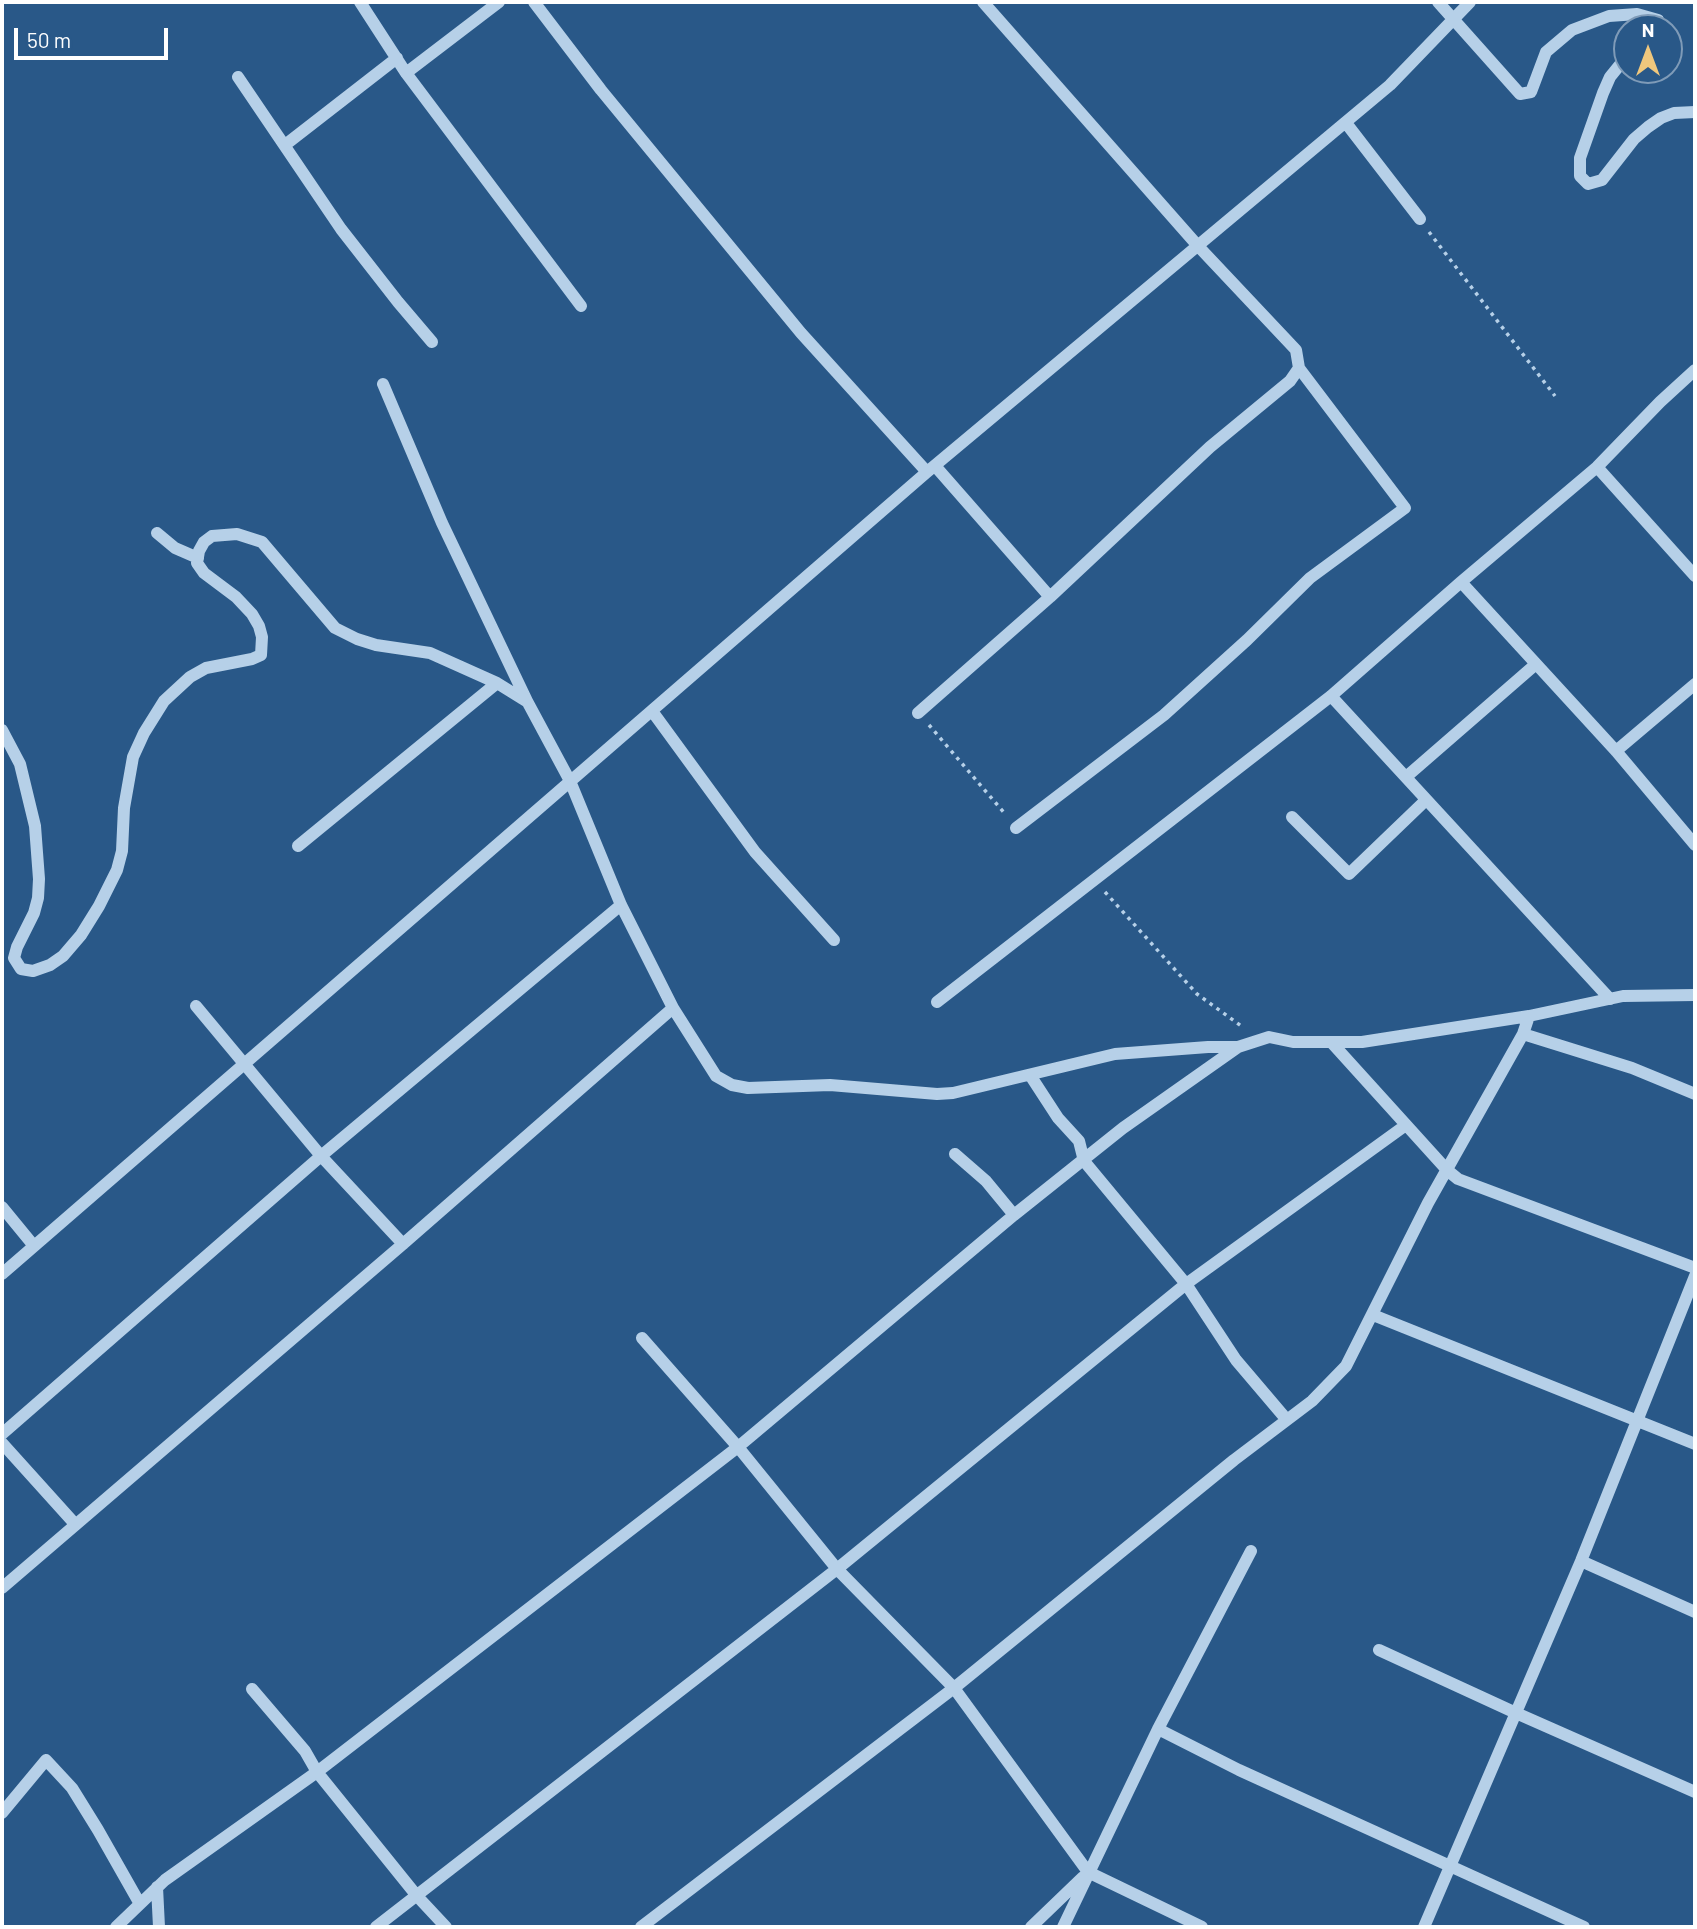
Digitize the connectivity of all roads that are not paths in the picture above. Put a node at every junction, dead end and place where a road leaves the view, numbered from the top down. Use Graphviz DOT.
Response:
graph roads {
  1 [pos="360,2"];
  2 [pos="499,2"];
  3 [pos="534,2"];
  4 [pos="983,2"];
  5 [pos="1438,2"];
  6 [pos="1469,2"];
  7 [pos="1613,16"];
  8 [pos="1453,18"];
  9 [pos="397,58"];
  10 [pos="406,73"];
  11 [pos="1613,73"];
  12 [pos="238,77"];
  13 [pos="1695,112"];
  14 [pos="1346,122"];
  15 [pos="285,145"];
  16 [pos="1420,219"];
  17 [pos="1198,246"];
  18 [pos="581,306"];
  19 [pos="432,342"];
  20 [pos="1299,368"];
  21 [pos="1695,370"];
  22 [pos="383,384"];
  23 [pos="1597,467"];
  24 [pos="932,469"];
  25 [pos="157,533"];
  26 [pos="198,558"];
  27 [pos="1695,576"];
  28 [pos="1461,582"];
  29 [pos="1050,597"];
  30 [pos="1536,664"];
  31 [pos="497,683"];
  32 [pos="1695,684"];
  33 [pos="1331,696"];
  34 [pos="527,701"];
  35 [pos="652,711"];
  36 [pos="918,713"];
  37 [pos="2,730"];
  38 [pos="1616,751"];
  39 [pos="1406,777"];
  40 [pos="570,781"];
  41 [pos="1426,800"];
  42 [pos="1292,817"];
  43 [pos="1016,828"];
  44 [pos="1695,845"];
  45 [pos="299,846"];
  46 [pos="621,905"];
  47 [pos="834,940"];
  48 [pos="1695,995"];
  49 [pos="1609,999"];
  50 [pos="937,1002"];
  51 [pos="196,1006"];
  52 [pos="673,1007"];
  53 [pos="1529,1016"];
  54 [pos="1523,1034"];
  55 [pos="1332,1043"];
  56 [pos="1238,1047"];
  57 [pos="245,1062"];
  58 [pos="1030,1075"];
  59 [pos="1695,1094"];
  60 [pos="1406,1125"];
  61 [pos="956,1154"];
  62 [pos="321,1156"];
  63 [pos="1084,1161"];
  64 [pos="1447,1170"];
  65 [pos="2,1207"];
  66 [pos="1014,1215"];
  67 [pos="403,1244"];
  68 [pos="34,1246"];
  69 [pos="1695,1268"];
  70 [pos="2,1274"];
  71 [pos="1695,1276"];
  72 [pos="1186,1284"];
  73 [pos="1373,1315"];
  74 [pos="642,1338"];
  75 [pos="1287,1420"];
  76 [pos="1638,1420"];
  77 [pos="2,1434"];
  78 [pos="2,1443"];
  79 [pos="1695,1444"];
  80 [pos="738,1447"];
  81 [pos="75,1524"];
  82 [pos="1251,1551"];
  83 [pos="1581,1561"];
  84 [pos="837,1569"];
  85 [pos="2,1588"];
  86 [pos="1695,1612"];
  87 [pos="1379,1650"];
  88 [pos="954,1688"];
  89 [pos="252,1689"];
  90 [pos="1516,1713"];
  91 [pos="1158,1729"];
  92 [pos="317,1772"];
  93 [pos="1695,1791"];
  94 [pos="2,1813"];
  95 [pos="1450,1866"];
  96 [pos="1088,1872"];
  97 [pos="157,1887"];
  98 [pos="417,1896"];
  99 [pos="140,1904"];
  100 [pos="116,1927"];
  101 [pos="159,1927"];
  102 [pos="376,1927"];
  103 [pos="446,1927"];
  104 [pos="641,1927"];
  105 [pos="1031,1927"];
  106 [pos="1063,1927"];
  107 [pos="1202,1927"];
  108 [pos="1424,1927"];
  109 [pos="1584,1927"];
  1 -- 9 [label="street"];
  2 -- 10 [label="street"];
  3 -- 24 [label="street"];
  4 -- 17 [label="street"];
  5 -- 8 [label="street"];
  6 -- 8 [label="street"];
  7 -- 8 [label="street"];
  8 -- 14 [label="street"];
  9 -- 10 [label="street"];
  9 -- 15 [label="street"];
  10 -- 18 [label="street"];
  11 -- 13 [label="street"];
  12 -- 15 [label="street"];
  14 -- 16 [label="street"];
  14 -- 17 [label="street"];
  15 -- 19 [label="street"];
  17 -- 20 [label="street"];
  17 -- 24 [label="street"];
  20 -- 29 [label="street"];
  20 -- 43 [label="street"];
  21 -- 23 [label="street"];
  22 -- 34 [label="street"];
  23 -- 27 [label="street"];
  23 -- 28 [label="street"];
  24 -- 29 [label="street"];
  24 -- 35 [label="street"];
  25 -- 26 [label="street"];
  26 -- 31 [label="street"];
  26 -- 37 [label="street"];
  28 -- 30 [label="street"];
  28 -- 33 [label="street"];
  29 -- 36 [label="street"];
  30 -- 38 [label="street"];
  30 -- 39 [label="street"];
  31 -- 34 [label="street"];
  31 -- 45 [label="street"];
  32 -- 38 [label="street"];
  33 -- 39 [label="street"];
  33 -- 50 [label="street"];
  34 -- 40 [label="street"];
  35 -- 40 [label="street"];
  35 -- 47 [label="street"];
  38 -- 44 [label="street"];
  39 -- 41 [label="street"];
  40 -- 46 [label="street"];
  40 -- 57 [label="street"];
  41 -- 42 [label="street"];
  41 -- 49 [label="street"];
  46 -- 52 [label="street"];
  46 -- 62 [label="street"];
  48 -- 49 [label="street"];
  49 -- 53 [label="street"];
  51 -- 57 [label="street"];
  52 -- 58 [label="street"];
  52 -- 67 [label="street"];
  53 -- 54 [label="street"];
  53 -- 55 [label="street"];
  54 -- 59 [label="street"];
  54 -- 64 [label="street"];
  55 -- 56 [label="street"];
  55 -- 60 [label="street"];
  56 -- 58 [label="street"];
  56 -- 63 [label="street"];
  57 -- 62 [label="street"];
  57 -- 68 [label="street"];
  58 -- 63 [label="street"];
  60 -- 64 [label="street"];
  60 -- 72 [label="street"];
  61 -- 66 [label="street"];
  62 -- 67 [label="street"];
  62 -- 77 [label="street"];
  63 -- 66 [label="street"];
  63 -- 72 [label="street"];
  64 -- 69 [label="street"];
  64 -- 73 [label="street"];
  65 -- 68 [label="street"];
  66 -- 80 [label="street"];
  67 -- 81 [label="street"];
  68 -- 70 [label="street"];
  71 -- 76 [label="street"];
  72 -- 75 [label="street"];
  72 -- 84 [label="street"];
  73 -- 75 [label="street"];
  73 -- 76 [label="street"];
  74 -- 80 [label="street"];
  75 -- 88 [label="street"];
  76 -- 79 [label="street"];
  76 -- 83 [label="street"];
  78 -- 81 [label="street"];
  80 -- 84 [label="street"];
  80 -- 92 [label="street"];
  81 -- 85 [label="street"];
  82 -- 91 [label="street"];
  83 -- 86 [label="street"];
  83 -- 90 [label="street"];
  84 -- 88 [label="street"];
  84 -- 98 [label="street"];
  87 -- 90 [label="street"];
  88 -- 96 [label="street"];
  88 -- 104 [label="street"];
  89 -- 92 [label="street"];
  90 -- 93 [label="street"];
  90 -- 95 [label="street"];
  91 -- 95 [label="street"];
  91 -- 96 [label="street"];
  92 -- 97 [label="street"];
  92 -- 98 [label="street"];
  94 -- 99 [label="street"];
  95 -- 108 [label="street"];
  95 -- 109 [label="street"];
  96 -- 105 [label="street"];
  96 -- 106 [label="street"];
  96 -- 107 [label="street"];
  97 -- 99 [label="street"];
  97 -- 101 [label="street"];
  98 -- 102 [label="street"];
  98 -- 103 [label="street"];
  99 -- 100 [label="street"];
}
